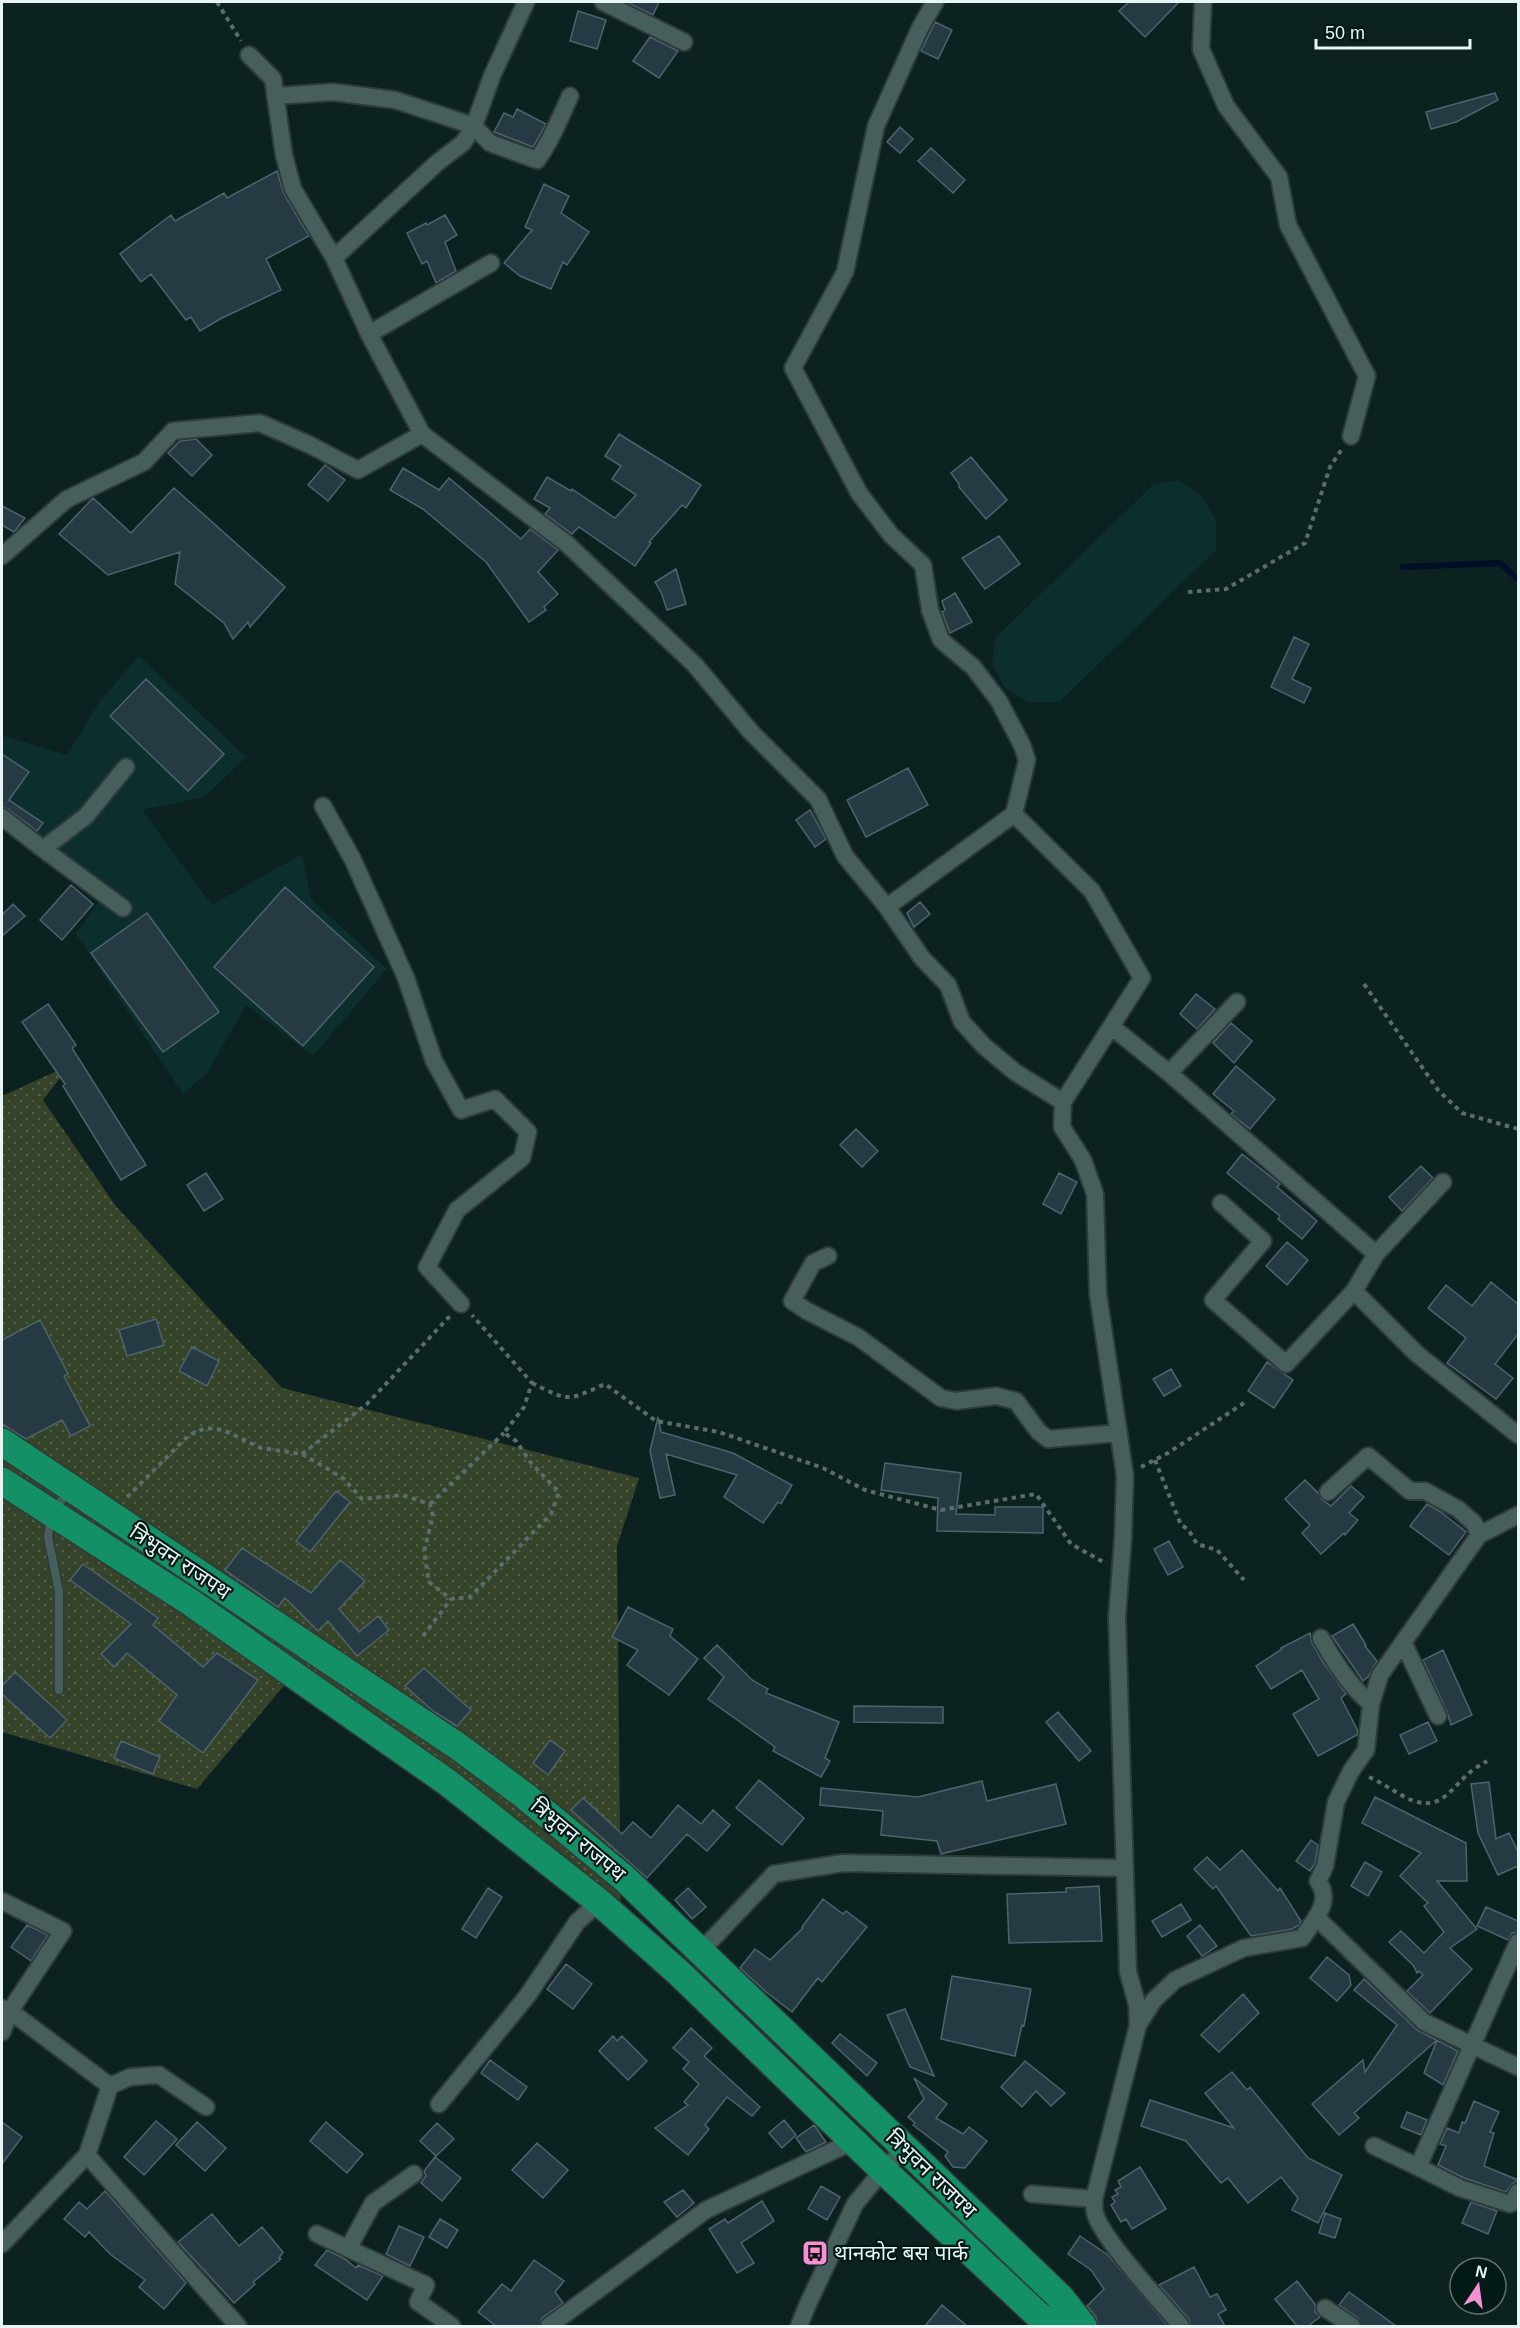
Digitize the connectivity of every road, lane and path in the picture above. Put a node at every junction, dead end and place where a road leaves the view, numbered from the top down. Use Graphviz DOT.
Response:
graph roads {
  1 [pos="217,2"];
  2 [pos="526,2"];
  3 [pos="603,2"];
  4 [pos="935,2"];
  5 [pos="1203,2"];
  6 [pos="684,42"];
  7 [pos="249,55"];
  8 [pos="275,96"];
  9 [pos="570,96"];
  10 [pos="474,126"];
  11 [pos="334,258"];
  12 [pos="491,263"];
  13 [pos="369,334"];
  14 [pos="422,434"];
  15 [pos="1351,436"];
  16 [pos="2,556"];
  17 [pos="1188,592"];
  18 [pos="126,767"];
  19 [pos="323,806"];
  20 [pos="1014,814"];
  21 [pos="2,817"];
  22 [pos="43,849"];
  23 [pos="887,907"];
  24 [pos="123,908"];
  25 [pos="1364,984"];
  26 [pos="1237,1002"];
  27 [pos="1112,1027"];
  28 [pos="1169,1073"];
  29 [pos="1063,1102"];
  30 [pos="1518,1130"];
  31 [pos="1443,1182"];
  32 [pos="1221,1203"];
  33 [pos="1376,1254"];
  34 [pos="828,1256"];
  35 [pos="1354,1291"];
  36 [pos="461,1304"];
  37 [pos="532,1383"];
  38 [pos="1244,1403"];
  39 [pos="504,1433"];
  40 [pos="1119,1433"];
  41 [pos="1518,1435"];
  42 [pos="2,1442"];
  43 [pos="302,1454"];
  44 [pos="1155,1460"];
  45 [pos="1125,1476"];
  46 [pos="2,1481"];
  47 [pos="70,1489"];
  48 [pos="1328,1492"];
  49 [pos="430,1503"];
  50 [pos="51,1513"];
  51 [pos="109,1514"];
  52 [pos="1518,1515"];
  53 [pos="1479,1535"];
  54 [pos="1120,1568"];
  55 [pos="1244,1580"];
  56 [pos="451,1599"];
  57 [pos="423,1636"];
  58 [pos="1321,1638"];
  59 [pos="1403,1642"];
  60 [pos="59,1690"];
  61 [pos="1371,1704"];
  62 [pos="1438,1716"];
  63 [pos="1487,1761"];
  64 [pos="1351,1771"];
  65 [pos="1123,1868"];
  66 [pos="2,1900"];
  67 [pos="599,1902"];
  68 [pos="1316,1917"];
  69 [pos="1518,1942"];
  70 [pos="701,1951"];
  71 [pos="6,2010"];
  72 [pos="1138,2025"];
  73 [pos="2,2032"];
  74 [pos="1471,2045"];
  75 [pos="1518,2067"];
  76 [pos="110,2086"];
  77 [pos="439,2104"];
  78 [pos="206,2107"];
  79 [pos="854,2141"];
  80 [pos="1374,2146"];
  81 [pos="905,2149"];
  82 [pos="87,2155"];
  83 [pos="1418,2167"];
  84 [pos="883,2170"];
  85 [pos="414,2174"];
  86 [pos="1518,2192"];
  87 [pos="1032,2194"];
  88 [pos="1094,2199"];
  89 [pos="317,2234"];
  90 [pos="2,2244"];
  91 [pos="348,2249"];
  92 [pos="1325,2308"];
  93 [pos="238,2326"];
  94 [pos="452,2326"];
  95 [pos="549,2326"];
  96 [pos="799,2326"];
  97 [pos="1055,2326"];
  98 [pos="1083,2326"];
  99 [pos="1181,2326"];
  100 [pos="1352,2326"];
  1 -- 7 [label="path"];
  2 -- 10 [label="street"];
  3 -- 6 [label="street"];
  4 -- 20 [label="street"];
  5 -- 15 [label="street"];
  7 -- 8 [label="street"];
  8 -- 10 [label="street"];
  8 -- 11 [label="street"];
  9 -- 10 [label="street"];
  10 -- 11 [label="street"];
  11 -- 13 [label="street"];
  12 -- 13 [label="street"];
  13 -- 14 [label="street"];
  14 -- 16 [label="street"];
  14 -- 23 [label="street"];
  15 -- 17 [label="path"];
  18 -- 22 [label="street"];
  19 -- 36 [label="street"];
  20 -- 23 [label="street"];
  20 -- 27 [label="street"];
  21 -- 22 [label="street"];
  22 -- 24 [label="street"];
  23 -- 29 [label="street"];
  25 -- 30 [label="path"];
  26 -- 28 [label="street"];
  27 -- 28 [label="street"];
  27 -- 29 [label="street"];
  28 -- 33 [label="street"];
  29 -- 40 [label="street"];
  31 -- 33 [label="street"];
  32 -- 35 [label="street"];
  33 -- 35 [label="street"];
  34 -- 40 [label="street"];
  35 -- 41 [label="street"];
  36 -- 37 [label="path"];
  36 -- 43 [label="path"];
  37 -- 39 [label="path"];
  37 -- 54 [label="path"];
  38 -- 44 [label="path"];
  39 -- 49 [label="path"];
  39 -- 56 [label="path"];
  40 -- 45 [label="street"];
  42 -- 47 [label="highway, त्रिभुवन राजपथ"];
  43 -- 49 [label="path"];
  43 -- 51 [label="path"];
  44 -- 45 [label="path"];
  44 -- 55 [label="path"];
  45 -- 54 [label="street"];
  46 -- 50 [label="highway, त्रिभुवन राजपथ"];
  47 -- 50 [label="lane"];
  47 -- 51 [label="highway, त्रिभुवन राजपथ"];
  48 -- 53 [label="street"];
  49 -- 56 [label="path"];
  50 -- 60 [label="lane"];
  50 -- 67 [label="highway, त्रिभुवन राजपथ"];
  51 -- 70 [label="highway, त्रिभुवन राजपथ"];
  52 -- 53 [label="street"];
  53 -- 59 [label="street"];
  54 -- 65 [label="street"];
  56 -- 57 [label="path"];
  58 -- 61 [label="street"];
  59 -- 61 [label="street"];
  59 -- 62 [label="street"];
  61 -- 64 [label="street"];
  63 -- 64 [label="path"];
  64 -- 68 [label="street"];
  65 -- 70 [label="street"];
  65 -- 72 [label="street"];
  66 -- 71 [label="street"];
  67 -- 77 [label="street"];
  67 -- 79 [label="highway, त्रिभुवन राजपथ"];
  68 -- 72 [label="street"];
  68 -- 74 [label="street"];
  69 -- 74 [label="street"];
  70 -- 81 [label="highway, त्रिभुवन राजपथ"];
  71 -- 73 [label="street"];
  71 -- 76 [label="street"];
  72 -- 88 [label="street"];
  74 -- 75 [label="street"];
  74 -- 83 [label="street"];
  76 -- 78 [label="street"];
  76 -- 82 [label="street"];
  79 -- 84 [label="highway, त्रिभुवन राजपथ"];
  79 -- 95 [label="street"];
  80 -- 83 [label="street"];
  81 -- 84 [label="street"];
  81 -- 98 [label="highway, त्रिभुवन राजपथ"];
  82 -- 90 [label="street"];
  82 -- 93 [label="street"];
  83 -- 86 [label="street"];
  84 -- 96 [label="street"];
  84 -- 97 [label="highway, त्रिभुवन राजपथ"];
  85 -- 91 [label="street"];
  87 -- 88 [label="street"];
  88 -- 99 [label="street"];
  89 -- 91 [label="street"];
  91 -- 94 [label="street"];
  92 -- 100 [label="street"];
}
